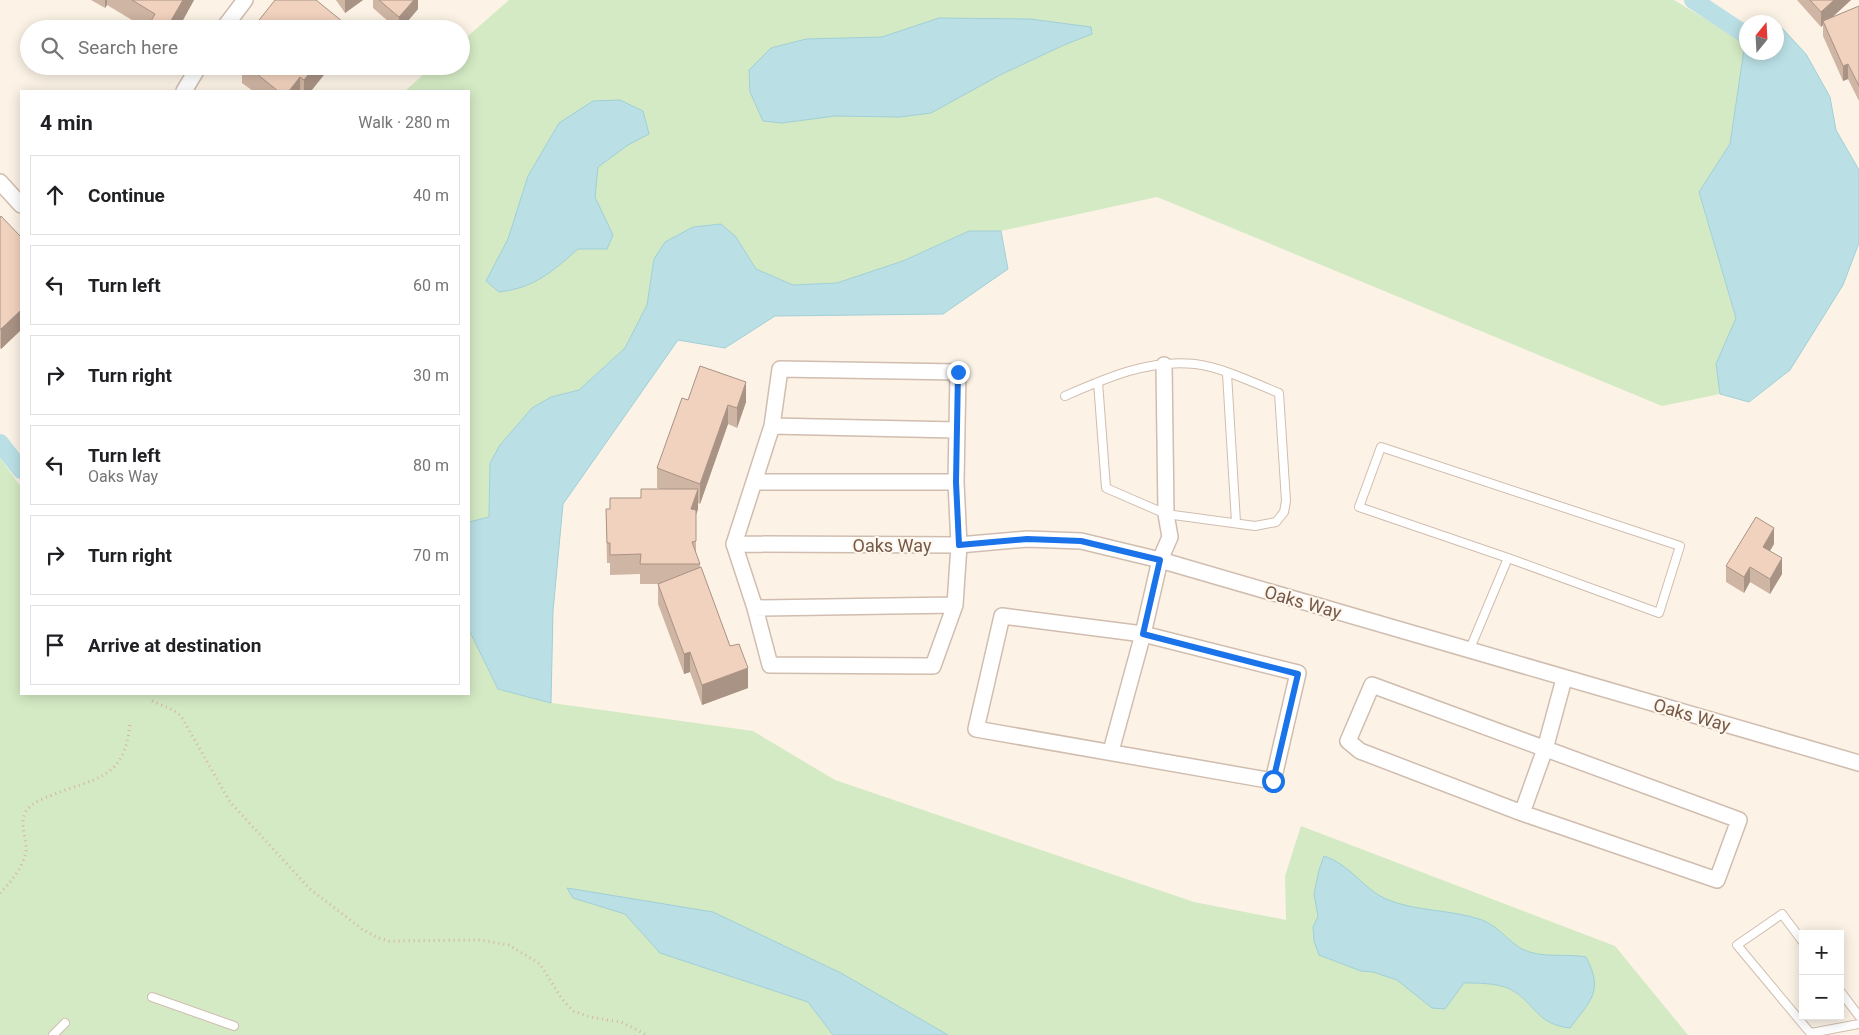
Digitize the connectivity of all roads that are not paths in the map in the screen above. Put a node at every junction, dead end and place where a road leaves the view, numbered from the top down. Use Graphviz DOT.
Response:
graph roads {
  1 [pos="245,0"];
  2 [pos="230,20"];
  3 [pos="194,75"];
  4 [pos="185,90"];
  5 [pos="0,182"];
  6 [pos="20,204"];
  7 [pos="1164,365"];
  8 [pos="1227,374"];
  9 [pos="1098,382"];
  10 [pos="1065,396"];
  11 [pos="772,426"];
  12 [pos="956,430"];
  13 [pos="755,482"];
  14 [pos="956,482"];
  15 [pos="1166,514"];
  16 [pos="1236,522"];
  17 [pos="734,544"];
  18 [pos="959,545"];
  19 [pos="1508,558"];
  20 [pos="1160,560"];
  21 [pos="955,605"];
  22 [pos="755,608"];
  23 [pos="1143,634"];
  24 [pos="1469,651"];
  25 [pos="1564,679"];
  26 [pos="1545,749"];
  27 [pos="1111,751"];
  28 [pos="1859,763"];
  29 [pos="1522,813"];
  30 [pos="1799,937"];
  31 [pos="1844,996"];
  32 [pos="152,997"];
  33 [pos="1859,1016"];
  34 [pos="65,1023"];
  35 [pos="1859,1024"];
  36 [pos="234,1026"];
  37 [pos="1811,1034"];
  38 [pos="53,1035"];
  1 -- 2 [label="street"];
  3 -- 4 [label="street"];
  5 -- 6 [label="street"];
  7 -- 8 [label="lane"];
  7 -- 9 [label="lane"];
  7 -- 15 [label="street"];
  8 -- 16 [label="lane"];
  8 -- 16 [label="lane"];
  9 -- 10 [label="lane"];
  9 -- 15 [label="lane"];
  11 -- 12 [label="street"];
  11 -- 12 [label="street"];
  11 -- 13 [label="street"];
  12 -- 14 [label="street"];
  13 -- 14 [label="street"];
  13 -- 17 [label="street"];
  14 -- 18 [label="street"];
  15 -- 16 [label="lane"];
  15 -- 20 [label="street"];
  17 -- 18 [label="street, Oaks Way"];
  17 -- 22 [label="street"];
  18 -- 20 [label="street, Oaks Way"];
  18 -- 21 [label="street"];
  19 -- 19 [label="lane"];
  19 -- 24 [label="lane"];
  20 -- 23 [label="street"];
  20 -- 24 [label="street, Oaks Way"];
  21 -- 22 [label="street"];
  21 -- 22 [label="street"];
  23 -- 27 [label="street"];
  23 -- 27 [label="street"];
  23 -- 27 [label="street"];
  24 -- 25 [label="street, Oaks Way"];
  25 -- 26 [label="street"];
  25 -- 28 [label="street, Oaks Way"];
  26 -- 29 [label="street"];
  26 -- 29 [label="street"];
  26 -- 29 [label="street"];
  30 -- 37 [label="lane"];
  31 -- 33 [label="lane"];
  32 -- 36 [label="lane"];
  34 -- 38 [label="lane"];
  35 -- 37 [label="lane"];
}
